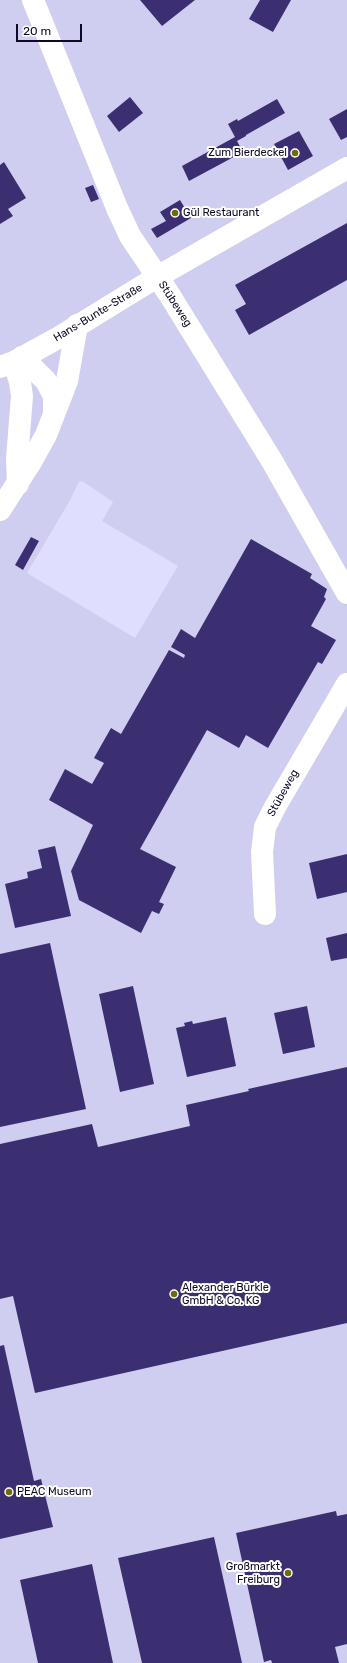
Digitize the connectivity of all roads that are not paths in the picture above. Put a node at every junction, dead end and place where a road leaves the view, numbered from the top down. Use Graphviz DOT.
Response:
graph roads {
  1 [pos="33,0"];
  2 [pos="347,168"];
  3 [pos="158,277"];
  4 [pos="77,325"];
  5 [pos="12,362"];
  6 [pos="0,379"];
  7 [pos="54,415"];
  8 [pos="0,441"];
  9 [pos="17,459"];
  10 [pos="18,484"];
  11 [pos="0,510"];
  12 [pos="347,593"];
  13 [pos="347,684"];
  14 [pos="265,914"];
  1 -- 3 [label="street, Stübeweg"];
  2 -- 3 [label="street, Hans-Bunte-Straße"];
  3 -- 4 [label="street, Hans-Bunte-Straße"];
  3 -- 12 [label="street, Stübeweg"];
  4 -- 5 [label="street, Hans-Bunte-Straße"];
  4 -- 7 [label="street"];
  5 -- 6 [label="street, Hans-Bunte-Straße"];
  5 -- 7 [label="street"];
  5 -- 9 [label="street"];
  7 -- 10 [label="street"];
  8 -- 9 [label="street"];
  9 -- 10 [label="street"];
  10 -- 11 [label="street"];
  13 -- 14 [label="street, Stübeweg"];
}
